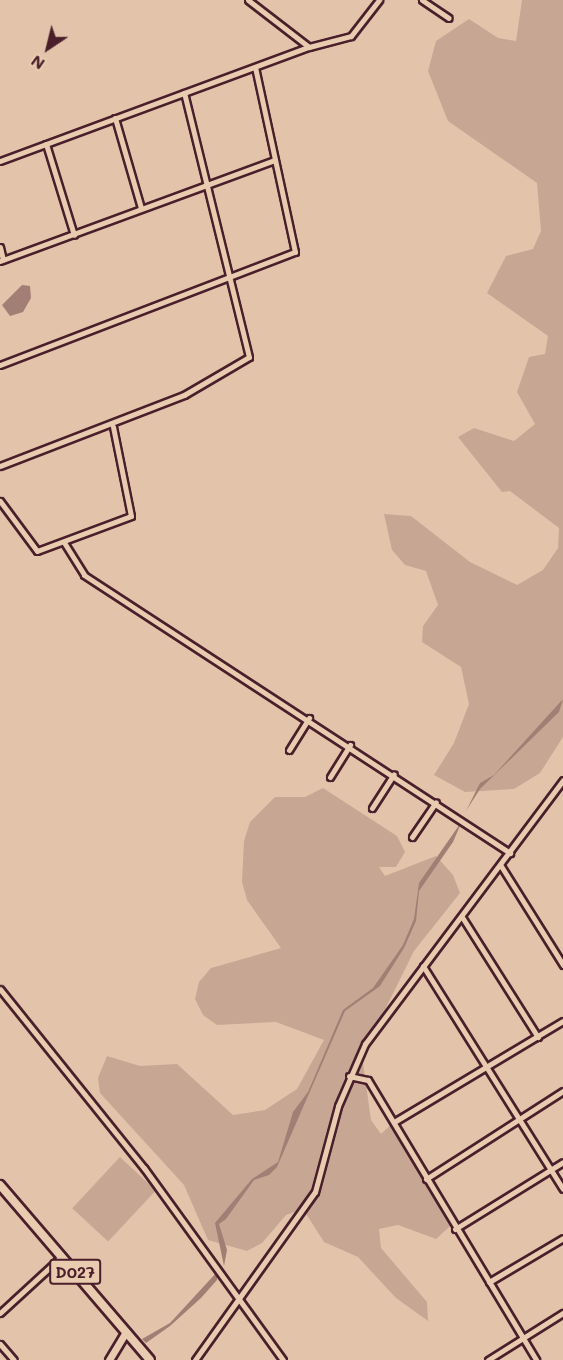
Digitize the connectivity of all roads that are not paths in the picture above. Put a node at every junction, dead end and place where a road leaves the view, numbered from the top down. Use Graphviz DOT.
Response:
graph roads {
  1 [pos="248,0"];
  2 [pos="379,0"];
  3 [pos="422,0"];
  4 [pos="449,18"];
  5 [pos="309,47"];
  6 [pos="255,67"];
  7 [pos="183,93"];
  8 [pos="115,118"];
  9 [pos="46,144"];
  10 [pos="275,160"];
  11 [pos="0,161"];
  12 [pos="209,184"];
  13 [pos="141,208"];
  14 [pos="75,235"];
  15 [pos="0,247"];
  16 [pos="2,261"];
  17 [pos="231,277"];
  18 [pos="0,365"];
  19 [pos="112,427"];
  20 [pos="0,466"];
  21 [pos="0,501"];
  22 [pos="65,544"];
  23 [pos="309,718"];
  24 [pos="350,745"];
  25 [pos="289,750"];
  26 [pos="394,774"];
  27 [pos="330,777"];
  28 [pos="563,780"];
  29 [pos="436,802"];
  30 [pos="372,808"];
  31 [pos="412,837"];
  32 [pos="510,853"];
  33 [pos="501,866"];
  34 [pos="462,917"];
  35 [pos="563,965"];
  36 [pos="423,966"];
  37 [pos="0,989"];
  38 [pos="563,1021"];
  39 [pos="538,1038"];
  40 [pos="488,1070"];
  41 [pos="349,1076"];
  42 [pos="563,1091"];
  43 [pos="519,1119"];
  44 [pos="394,1122"];
  45 [pos="563,1162"];
  46 [pos="551,1170"];
  47 [pos="426,1179"];
  48 [pos="0,1185"];
  49 [pos="563,1189"];
  50 [pos="455,1229"];
  51 [pos="563,1238"];
  52 [pos="61,1257"];
  53 [pos="489,1282"];
  54 [pos="239,1298"];
  55 [pos="0,1313"];
  56 [pos="563,1313"];
  57 [pos="126,1332"];
  58 [pos="523,1338"];
  59 [pos="0,1344"];
  60 [pos="14,1360"];
  61 [pos="110,1360"];
  62 [pos="150,1360"];
  63 [pos="195,1360"];
  64 [pos="283,1360"];
  65 [pos="488,1360"];
  66 [pos="536,1360"];
  1 -- 5 [label="street"];
  2 -- 5 [label="street"];
  3 -- 4 [label="street"];
  5 -- 6 [label="street"];
  6 -- 7 [label="street"];
  6 -- 10 [label="street"];
  7 -- 8 [label="street"];
  7 -- 12 [label="street"];
  8 -- 9 [label="street"];
  8 -- 13 [label="street"];
  9 -- 11 [label="street"];
  9 -- 14 [label="street"];
  10 -- 12 [label="street"];
  10 -- 17 [label="street"];
  12 -- 13 [label="street"];
  12 -- 17 [label="street"];
  13 -- 14 [label="street"];
  14 -- 16 [label="street"];
  15 -- 16 [label="street"];
  17 -- 18 [label="street"];
  17 -- 19 [label="street"];
  19 -- 20 [label="street"];
  19 -- 22 [label="street"];
  21 -- 22 [label="street"];
  22 -- 23 [label="street"];
  23 -- 24 [label="street"];
  23 -- 25 [label="street"];
  24 -- 26 [label="street"];
  24 -- 27 [label="street"];
  26 -- 29 [label="street"];
  26 -- 30 [label="street"];
  28 -- 32 [label="street"];
  29 -- 31 [label="street"];
  29 -- 32 [label="street"];
  32 -- 33 [label="street"];
  33 -- 34 [label="street"];
  33 -- 35 [label="street"];
  34 -- 36 [label="street"];
  34 -- 39 [label="street"];
  36 -- 40 [label="street"];
  36 -- 41 [label="street"];
  37 -- 54 [label="street"];
  38 -- 39 [label="street"];
  39 -- 40 [label="street"];
  40 -- 43 [label="street"];
  40 -- 44 [label="street"];
  41 -- 44 [label="street"];
  41 -- 54 [label="street"];
  42 -- 43 [label="street"];
  43 -- 46 [label="street"];
  43 -- 47 [label="street"];
  44 -- 47 [label="street"];
  45 -- 46 [label="street"];
  46 -- 49 [label="street"];
  46 -- 50 [label="street"];
  47 -- 50 [label="street"];
  48 -- 52 [label="main road, D027"];
  50 -- 53 [label="street"];
  51 -- 53 [label="street"];
  52 -- 55 [label="street"];
  52 -- 57 [label="main road, D027"];
  53 -- 58 [label="street"];
  54 -- 63 [label="street"];
  54 -- 64 [label="street"];
  56 -- 58 [label="street"];
  57 -- 61 [label="street"];
  57 -- 62 [label="main road, D027"];
  58 -- 65 [label="street"];
  58 -- 66 [label="street"];
  59 -- 60 [label="street"];
}
